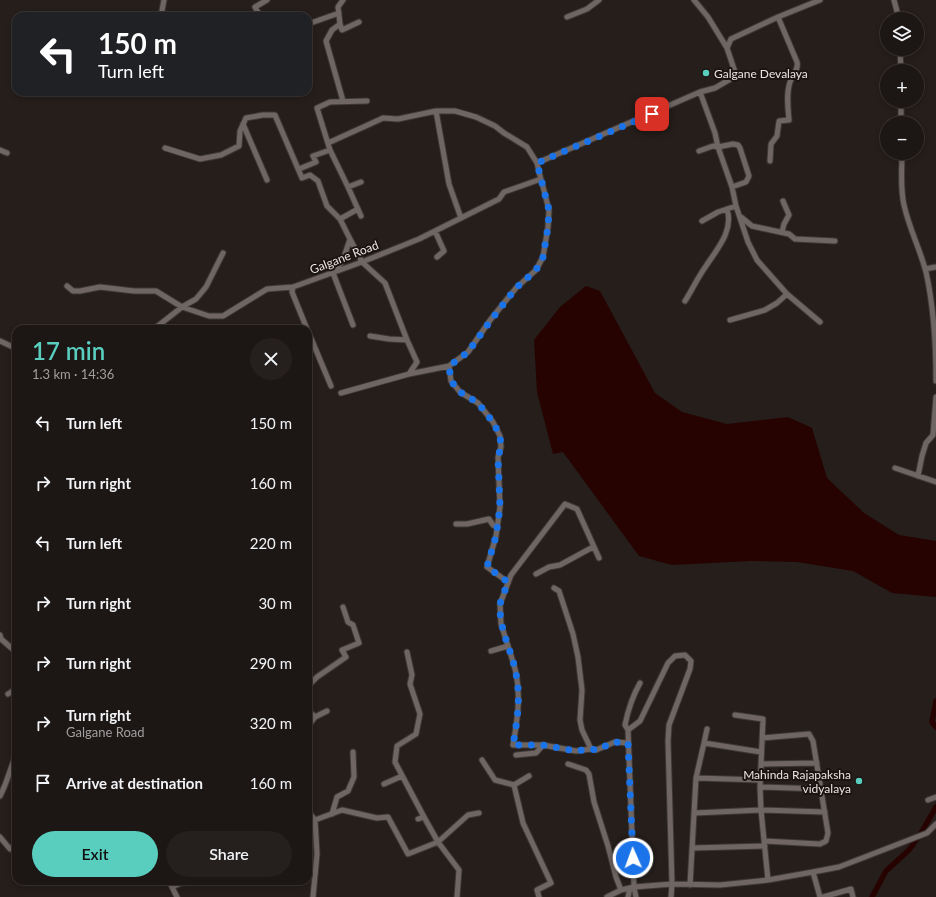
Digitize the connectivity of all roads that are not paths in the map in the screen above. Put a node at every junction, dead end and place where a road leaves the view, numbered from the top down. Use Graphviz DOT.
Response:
graph roads {
  1 [pos="164,0"];
  2 [pos="267,0"];
  3 [pos="343,0"];
  4 [pos="599,0"];
  5 [pos="694,0"];
  6 [pos="820,0"];
  7 [pos="894,0"];
  8 [pos="162,12"];
  9 [pos="258,12"];
  10 [pos="897,12"];
  11 [pos="339,13"];
  12 [pos="567,17"];
  13 [pos="778,17"];
  14 [pos="359,22"];
  15 [pos="312,23"];
  16 [pos="340,24"];
  17 [pos="727,48"];
  18 [pos="700,92"];
  19 [pos="343,101"];
  20 [pos="367,101"];
  21 [pos="436,111"];
  22 [pos="243,124"];
  23 [pos="328,143"];
  24 [pos="718,147"];
  25 [pos="165,148"];
  26 [pos="0,150"];
  27 [pos="330,150"];
  28 [pos="699,151"];
  29 [pos="7,153"];
  30 [pos="902,160"];
  31 [pos="770,161"];
  32 [pos="537,163"];
  33 [pos="298,169"];
  34 [pos="541,179"];
  35 [pos="267,180"];
  36 [pos="361,182"];
  37 [pos="348,187"];
  38 [pos="732,187"];
  39 [pos="782,200"];
  40 [pos="736,206"];
  41 [pos="358,209"];
  42 [pos="727,209"];
  43 [pos="361,216"];
  44 [pos="740,216"];
  45 [pos="461,218"];
  46 [pos="340,219"];
  47 [pos="702,221"];
  48 [pos="435,231"];
  49 [pos="782,232"];
  50 [pos="350,239"];
  51 [pos="834,241"];
  52 [pos="545,244"];
  53 [pos="223,253"];
  54 [pos="437,257"];
  55 [pos="362,262"];
  56 [pos="936,267"];
  57 [pos="925,269"];
  58 [pos="333,273"];
  59 [pos="67,286"];
  60 [pos="293,287"];
  61 [pos="786,294"];
  62 [pos="685,301"];
  63 [pos="182,307"];
  64 [pos="730,320"];
  65 [pos="820,322"];
  66 [pos="159,325"];
  67 [pos="306,325"];
  68 [pos="353,326"];
  69 [pos="370,336"];
  70 [pos="312,340"];
  71 [pos="407,340"];
  72 [pos="0,341"];
  73 [pos="12,347"];
  74 [pos="449,366"];
  75 [pos="409,374"];
  76 [pos="936,381"];
  77 [pos="331,386"];
  78 [pos="341,393"];
  79 [pos="936,397"];
  80 [pos="895,468"];
  81 [pos="918,476"];
  82 [pos="936,482"];
  83 [pos="456,524"];
  84 [pos="497,526"];
  85 [pos="593,547"];
  86 [pos="598,558"];
  87 [pos="536,574"];
  88 [pos="508,582"];
  89 [pos="554,588"];
  90 [pos="343,607"];
  91 [pos="0,636"];
  92 [pos="508,646"];
  93 [pos="12,649"];
  94 [pos="491,651"];
  95 [pos="407,652"];
  96 [pos="312,682"];
  97 [pos="640,683"];
  98 [pos="12,692"];
  99 [pos="8,694"];
  100 [pos="327,711"];
  101 [pos="735,715"];
  102 [pos="314,716"];
  103 [pos="312,719"];
  104 [pos="707,729"];
  105 [pos="628,730"];
  106 [pos="762,738"];
  107 [pos="628,743"];
  108 [pos="704,743"];
  109 [pos="543,745"];
  110 [pos="591,749"];
  111 [pos="353,752"];
  112 [pos="761,752"];
  113 [pos="516,755"];
  114 [pos="482,760"];
  115 [pos="817,763"];
  116 [pos="12,764"];
  117 [pos="568,764"];
  118 [pos="761,764"];
  119 [pos="402,776"];
  120 [pos="529,776"];
  121 [pos="696,778"];
  122 [pos="760,780"];
  123 [pos="384,784"];
  124 [pos="514,785"];
  125 [pos="760,787"];
  126 [pos="821,789"];
  127 [pos="0,796"];
  128 [pos="936,797"];
  129 [pos="928,800"];
  130 [pos="761,810"];
  131 [pos="695,812"];
  132 [pos="825,812"];
  133 [pos="479,813"];
  134 [pos="332,814"];
  135 [pos="312,816"];
  136 [pos="424,817"];
  137 [pos="315,820"];
  138 [pos="418,820"];
  139 [pos="936,824"];
  140 [pos="0,837"];
  141 [pos="438,842"];
  142 [pos="764,844"];
  143 [pos="12,848"];
  144 [pos="692,848"];
  145 [pos="813,872"];
  146 [pos="768,880"];
  147 [pos="672,884"];
  148 [pos="176,885"];
  149 [pos="690,885"];
  150 [pos="172,887"];
  151 [pos="632,888"];
  152 [pos="621,890"];
  153 [pos="177,897"];
  154 [pos="313,897"];
  155 [pos="457,897"];
  156 [pos="539,897"];
  157 [pos="607,897"];
  158 [pos="628,897"];
  159 [pos="636,897"];
  160 [pos="671,897"];
  161 [pos="821,897"];
  162 [pos="853,897"];
  1 -- 8 [label="street"];
  2 -- 9 [label="street"];
  3 -- 11 [label="street"];
  4 -- 12 [label="street"];
  5 -- 17 [label="street"];
  6 -- 13 [label="street"];
  7 -- 10 [label="street"];
  11 -- 15 [label="street"];
  11 -- 16 [label="street"];
  13 -- 17 [label="street"];
  13 -- 31 [label="street"];
  14 -- 16 [label="street"];
  16 -- 19 [label="street"];
  17 -- 18 [label="street"];
  18 -- 24 [label="street"];
  18 -- 32 [label="street"];
  19 -- 20 [label="street"];
  19 -- 23 [label="street"];
  21 -- 23 [label="street"];
  21 -- 32 [label="street"];
  21 -- 45 [label="street"];
  22 -- 25 [label="street"];
  22 -- 33 [label="street"];
  22 -- 35 [label="street"];
  23 -- 27 [label="street"];
  24 -- 28 [label="street"];
  24 -- 38 [label="street"];
  24 -- 38 [label="street"];
  26 -- 29 [label="street"];
  27 -- 33 [label="street"];
  27 -- 37 [label="street"];
  30 -- 57 [label="street"];
  32 -- 34 [label="street"];
  33 -- 46 [label="street"];
  34 -- 45 [label="street, Galgane Road"];
  34 -- 52 [label="street"];
  34 -- 74 [label="street"];
  36 -- 37 [label="street"];
  37 -- 41 [label="street"];
  38 -- 40 [label="street"];
  39 -- 49 [label="street"];
  40 -- 42 [label="street"];
  40 -- 44 [label="street"];
  41 -- 43 [label="street"];
  41 -- 46 [label="street"];
  42 -- 47 [label="street"];
  42 -- 62 [label="street"];
  44 -- 49 [label="street"];
  44 -- 61 [label="street"];
  45 -- 48 [label="street, Galgane Road"];
  46 -- 50 [label="street"];
  48 -- 54 [label="street"];
  48 -- 55 [label="street, Galgane Road"];
  49 -- 51 [label="street"];
  50 -- 55 [label="street"];
  50 -- 58 [label="street"];
  53 -- 63 [label="street"];
  55 -- 58 [label="street, Galgane Road"];
  55 -- 71 [label="street"];
  56 -- 57 [label="street"];
  57 -- 76 [label="street"];
  58 -- 60 [label="street, Galgane Road"];
  58 -- 68 [label="street"];
  59 -- 63 [label="street, Galgane Road"];
  60 -- 63 [label="street, Galgane Road"];
  60 -- 67 [label="street"];
  61 -- 64 [label="street"];
  61 -- 65 [label="street"];
  63 -- 66 [label="street"];
  69 -- 71 [label="street"];
  70 -- 77 [label="street"];
  71 -- 75 [label="street"];
  72 -- 73 [label="street"];
  74 -- 75 [label="street"];
  74 -- 84 [label="street"];
  75 -- 78 [label="street"];
  79 -- 81 [label="street"];
  80 -- 81 [label="street"];
  81 -- 82 [label="street"];
  83 -- 84 [label="street"];
  84 -- 88 [label="street"];
  85 -- 86 [label="street"];
  85 -- 87 [label="street"];
  85 -- 88 [label="street"];
  88 -- 92 [label="street"];
  89 -- 110 [label="street"];
  90 -- 96 [label="street"];
  91 -- 93 [label="street"];
  92 -- 94 [label="street"];
  92 -- 109 [label="street"];
  95 -- 119 [label="street"];
  97 -- 105 [label="street"];
  98 -- 99 [label="street"];
  100 -- 102 [label="street"];
  101 -- 106 [label="street"];
  102 -- 103 [label="street"];
  104 -- 108 [label="street"];
  105 -- 107 [label="street"];
  105 -- 147 [label="street"];
  106 -- 112 [label="street"];
  106 -- 115 [label="street"];
  107 -- 110 [label="street"];
  107 -- 151 [label="street"];
  108 -- 112 [label="street"];
  108 -- 121 [label="street"];
  109 -- 110 [label="street"];
  109 -- 113 [label="street"];
  111 -- 134 [label="street"];
  112 -- 118 [label="street"];
  114 -- 124 [label="street"];
  115 -- 118 [label="street"];
  115 -- 126 [label="street"];
  116 -- 127 [label="street"];
  117 -- 152 [label="street"];
  118 -- 122 [label="street"];
  119 -- 123 [label="street"];
  119 -- 136 [label="street"];
  120 -- 124 [label="street"];
  121 -- 122 [label="street"];
  121 -- 131 [label="street"];
  122 -- 125 [label="street"];
  124 -- 156 [label="street"];
  125 -- 126 [label="street"];
  125 -- 130 [label="street"];
  126 -- 132 [label="street"];
  128 -- 129 [label="street"];
  130 -- 131 [label="street"];
  130 -- 132 [label="street"];
  130 -- 142 [label="street"];
  131 -- 144 [label="street"];
  132 -- 142 [label="street"];
  133 -- 141 [label="street"];
  134 -- 137 [label="street"];
  134 -- 141 [label="street"];
  135 -- 137 [label="street"];
  136 -- 138 [label="street"];
  136 -- 141 [label="street"];
  137 -- 154 [label="street"];
  139 -- 145 [label="street"];
  140 -- 143 [label="street"];
  141 -- 155 [label="street"];
  142 -- 144 [label="street"];
  142 -- 146 [label="street"];
  144 -- 149 [label="street"];
  145 -- 146 [label="street"];
  145 -- 161 [label="street"];
  146 -- 149 [label="street"];
  147 -- 149 [label="street"];
  147 -- 151 [label="street"];
  147 -- 160 [label="street"];
  148 -- 150 [label="street"];
  150 -- 153 [label="street"];
  151 -- 152 [label="street"];
  151 -- 158 [label="street"];
  151 -- 159 [label="street"];
  152 -- 157 [label="street"];
  161 -- 162 [label="street"];
}
